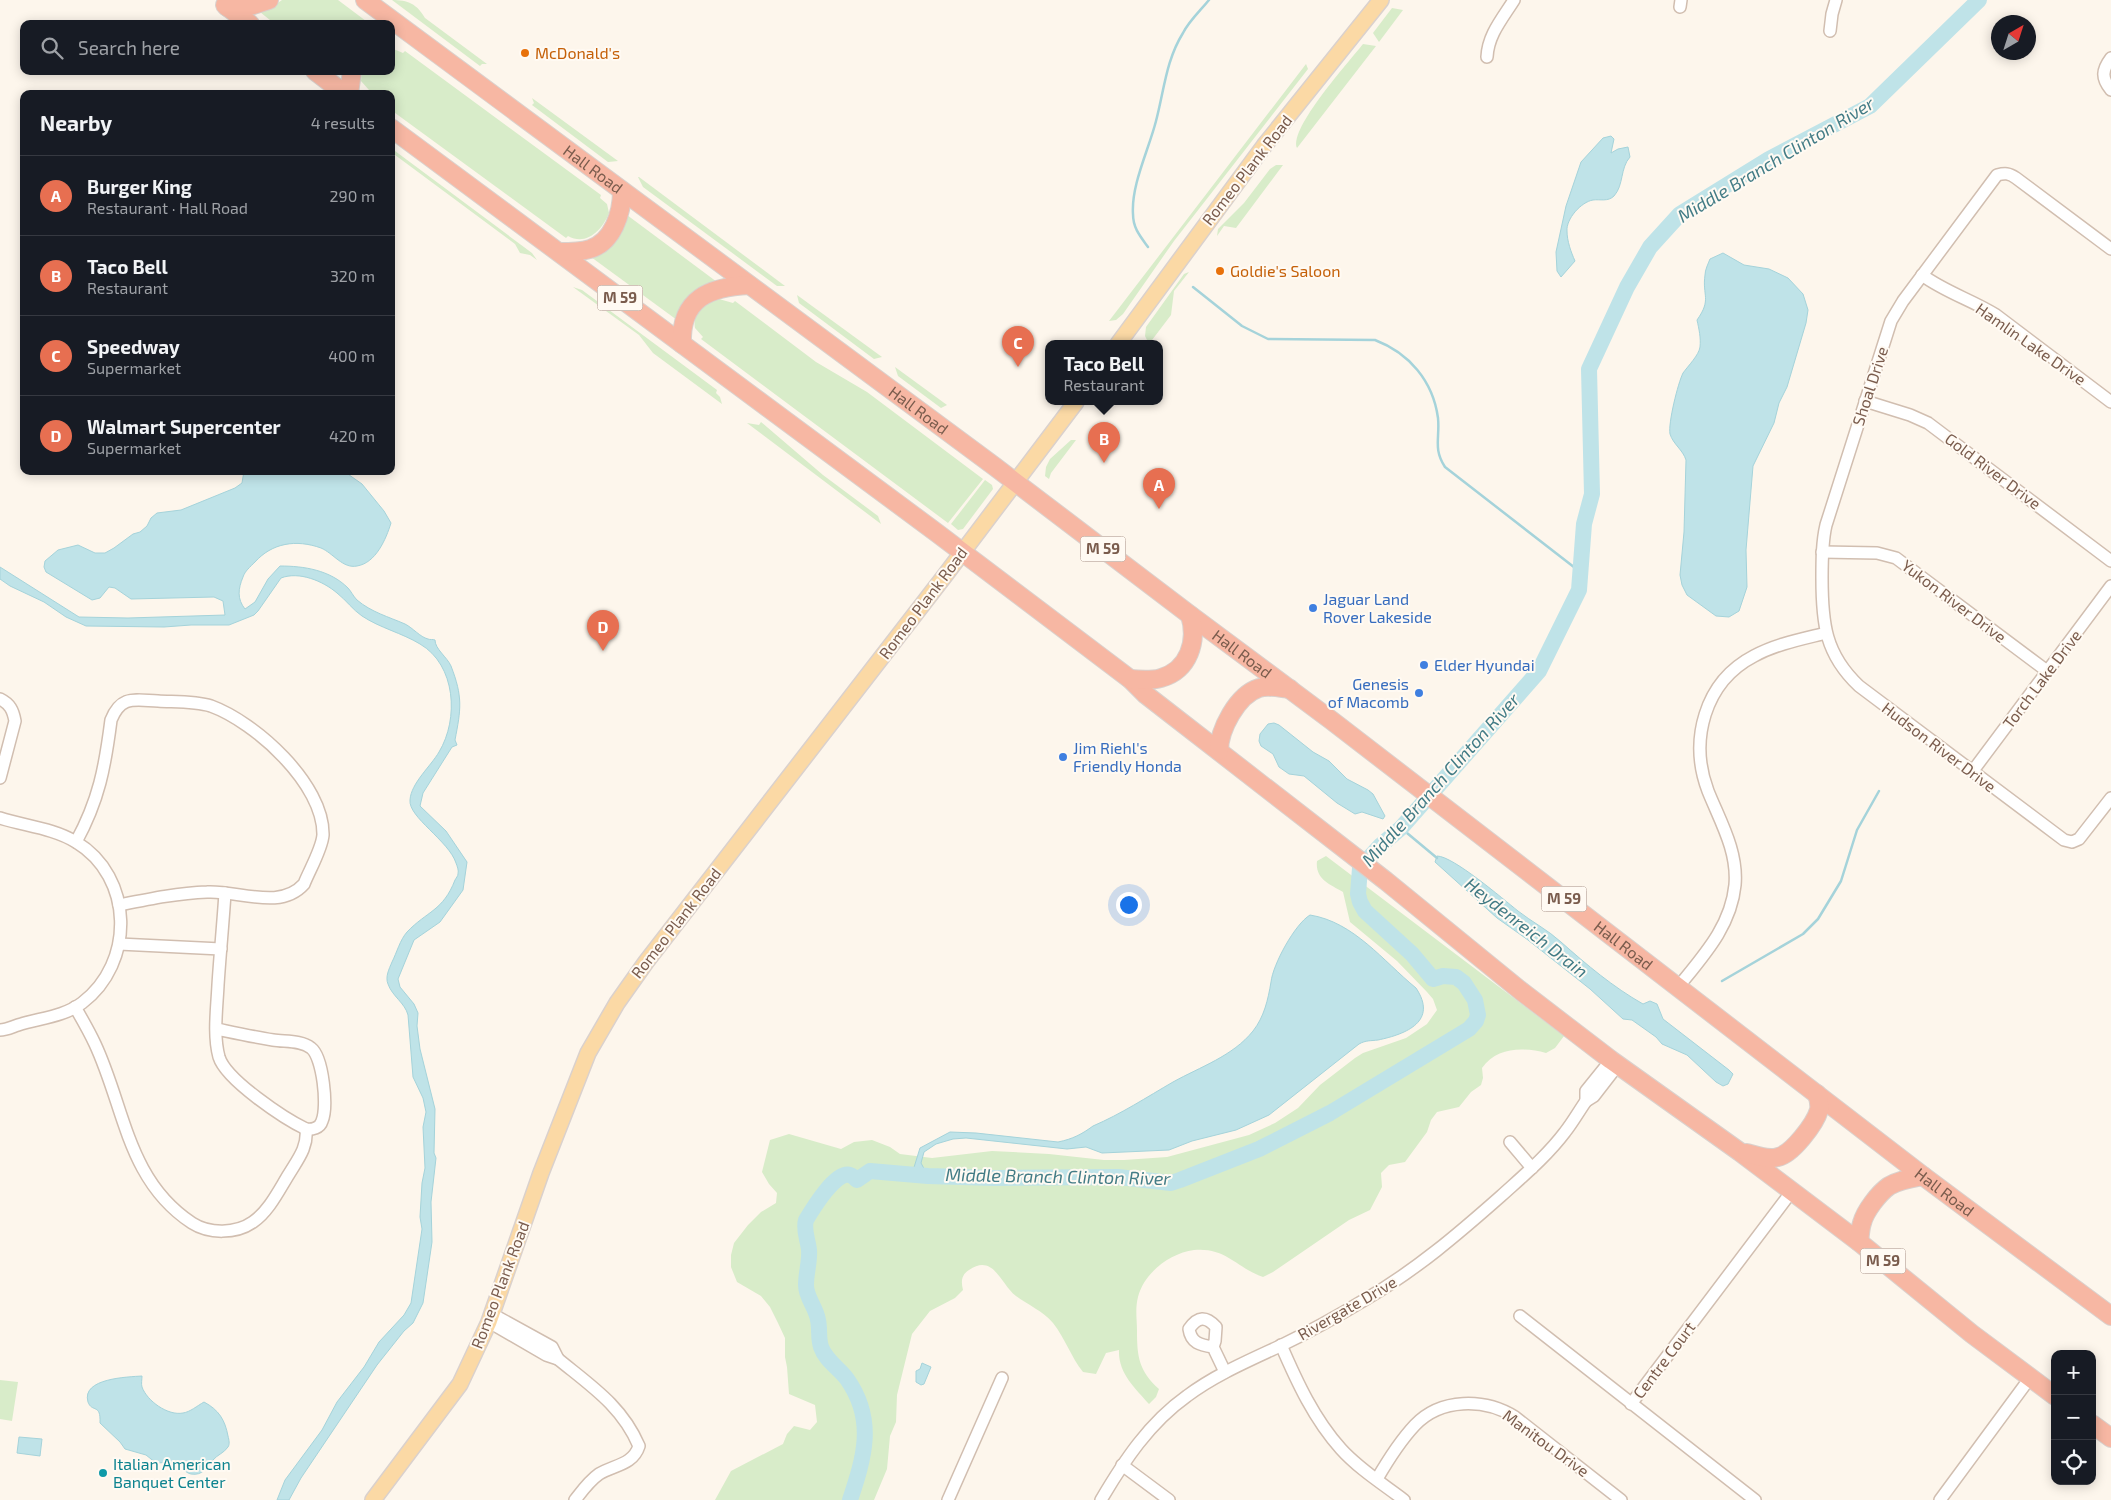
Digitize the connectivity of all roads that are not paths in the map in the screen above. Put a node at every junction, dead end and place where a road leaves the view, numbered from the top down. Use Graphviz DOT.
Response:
graph roads {
  1 [pos="269,0"];
  2 [pos="365,0"];
  3 [pos="1381,0"];
  4 [pos="1514,0"];
  5 [pos="1836,0"];
  6 [pos="223,3"];
  7 [pos="245,20"];
  8 [pos="392,20"];
  9 [pos="395,22"];
  10 [pos="1830,30"];
  11 [pos="409,33"];
  12 [pos="395,35"];
  13 [pos="1487,57"];
  14 [pos="2111,58"];
  15 [pos="319,75"];
  16 [pos="351,75"];
  17 [pos="340,90"];
  18 [pos="350,90"];
  19 [pos="2111,90"];
  20 [pos="395,131"];
  21 [pos="622,191"];
  22 [pos="2111,249"];
  23 [pos="558,252"];
  24 [pos="1922,275"];
  25 [pos="749,285"];
  26 [pos="1121,340"];
  27 [pos="682,344"];
  28 [pos="1865,401"];
  29 [pos="2111,402"];
  30 [pos="1074,405"];
  31 [pos="1016,483"];
  32 [pos="962,552"];
  33 [pos="1822,552"];
  34 [pos="2111,561"];
  35 [pos="2111,586"];
  36 [pos="1190,616"];
  37 [pos="1826,633"];
  38 [pos="2047,671"];
  39 [pos="1130,680"];
  40 [pos="1290,689"];
  41 [pos="0,699"];
  42 [pos="1219,751"];
  43 [pos="1972,772"];
  44 [pos="0,778"];
  45 [pos="2111,798"];
  46 [pos="0,818"];
  47 [pos="76,842"];
  48 [pos="225,893"];
  49 [pos="120,905"];
  50 [pos="119,944"];
  51 [pos="221,949"];
  52 [pos="1679,986"];
  53 [pos="75,1007"];
  54 [pos="217,1029"];
  55 [pos="1,1031"];
  56 [pos="1614,1062"];
  57 [pos="1818,1094"];
  58 [pos="306,1130"];
  59 [pos="1510,1142"];
  60 [pos="1740,1152"];
  61 [pos="1532,1168"];
  62 [pos="1923,1176"];
  63 [pos="1792,1191"];
  64 [pos="1860,1242"];
  65 [pos="1520,1316"];
  66 [pos="2111,1316"];
  67 [pos="491,1318"];
  68 [pos="1281,1345"];
  69 [pos="1212,1346"];
  70 [pos="1225,1372"];
  71 [pos="1002,1378"];
  72 [pos="2030,1378"];
  73 [pos="2054,1395"];
  74 [pos="1631,1404"];
  75 [pos="2096,1427"];
  76 [pos="2111,1438"];
  77 [pos="1122,1465"];
  78 [pos="1377,1479"];
  79 [pos="373,1500"];
  80 [pos="575,1500"];
  81 [pos="948,1500"];
  82 [pos="1101,1500"];
  83 [pos="1169,1500"];
  84 [pos="1404,1500"];
  85 [pos="1621,1500"];
  86 [pos="1755,1500"];
  87 [pos="1940,1500"];
  1 -- 6 [label="highway"];
  2 -- 8 [label="highway, Hall Road / M 59"];
  3 -- 26 [label="main road, Romeo Plank Road"];
  4 -- 13 [label="street"];
  5 -- 10 [label="street"];
  6 -- 7 [label="highway"];
  9 -- 11 [label="highway, Hall Road / M 59"];
  11 -- 12 [label="highway"];
  11 -- 21 [label="highway, Hall Road / M 59"];
  14 -- 19 [label="street"];
  15 -- 17 [label="highway"];
  16 -- 18 [label="highway"];
  20 -- 23 [label="highway, M 59"];
  21 -- 23 [label="highway"];
  21 -- 25 [label="highway, Hall Road / M 59"];
  22 -- 24 [label="street, Shoal Drive"];
  23 -- 27 [label="highway, M 59"];
  24 -- 28 [label="street, Shoal Drive"];
  24 -- 29 [label="street, Hamlin Lake Drive"];
  25 -- 27 [label="highway"];
  25 -- 31 [label="highway, Hall Road / M 59"];
  27 -- 32 [label="highway, M 59"];
  28 -- 33 [label="street, Shoal Drive"];
  28 -- 34 [label="street, Gold River Drive"];
  30 -- 31 [label="main road, Romeo Plank Road"];
  31 -- 32 [label="main road, Romeo Plank Road"];
  31 -- 36 [label="highway, Hall Road / M 59"];
  32 -- 39 [label="highway, M 59"];
  32 -- 67 [label="main road, Romeo Plank Road"];
  33 -- 37 [label="street, Shoal Drive"];
  33 -- 38 [label="street, Yukon River Drive"];
  35 -- 38 [label="street, Torch Lake Drive"];
  36 -- 39 [label="highway"];
  36 -- 40 [label="highway, Hall Road / M 59"];
  37 -- 43 [label="street, Hudson River Drive"];
  37 -- 52 [label="street"];
  38 -- 43 [label="street, Torch Lake Drive"];
  39 -- 42 [label="highway, M 59"];
  40 -- 42 [label="highway"];
  40 -- 52 [label="highway, Hall Road / M 59"];
  41 -- 44 [label="street"];
  42 -- 56 [label="highway, M 59"];
  43 -- 45 [label="street, Hudson River Drive"];
  46 -- 47 [label="street"];
  47 -- 48 [label="street"];
  47 -- 49 [label="street"];
  48 -- 49 [label="street"];
  48 -- 51 [label="street"];
  49 -- 50 [label="street"];
  50 -- 51 [label="street"];
  50 -- 53 [label="street"];
  51 -- 54 [label="street"];
  52 -- 57 [label="highway, Hall Road / M 59"];
  53 -- 55 [label="street"];
  53 -- 58 [label="street"];
  54 -- 58 [label="street"];
  54 -- 58 [label="street"];
  56 -- 60 [label="highway, M 59"];
  56 -- 61 [label="street, Rivergate Drive"];
  57 -- 60 [label="highway"];
  57 -- 62 [label="highway, Hall Road / M 59"];
  59 -- 61 [label="street"];
  60 -- 63 [label="highway, M 59"];
  61 -- 68 [label="street, Rivergate Drive"];
  62 -- 64 [label="highway"];
  62 -- 66 [label="highway, Hall Road / M 59"];
  63 -- 64 [label="highway, M 59"];
  63 -- 74 [label="street, Centre Court"];
  64 -- 72 [label="highway, M 59"];
  65 -- 74 [label="street"];
  67 -- 79 [label="main road, Romeo Plank Road"];
  67 -- 80 [label="street"];
  68 -- 70 [label="street, Rivergate Drive"];
  68 -- 78 [label="street"];
  69 -- 70 [label="street"];
  70 -- 77 [label="street, Rivergate Drive"];
  71 -- 81 [label="street"];
  72 -- 73 [label="highway, M 59"];
  72 -- 87 [label="street"];
  74 -- 86 [label="street, Centre Court"];
  75 -- 76 [label="highway"];
  77 -- 82 [label="street, Rivergate Drive"];
  77 -- 83 [label="street"];
  78 -- 84 [label="street"];
  78 -- 85 [label="street, Manitou Drive"];
}
